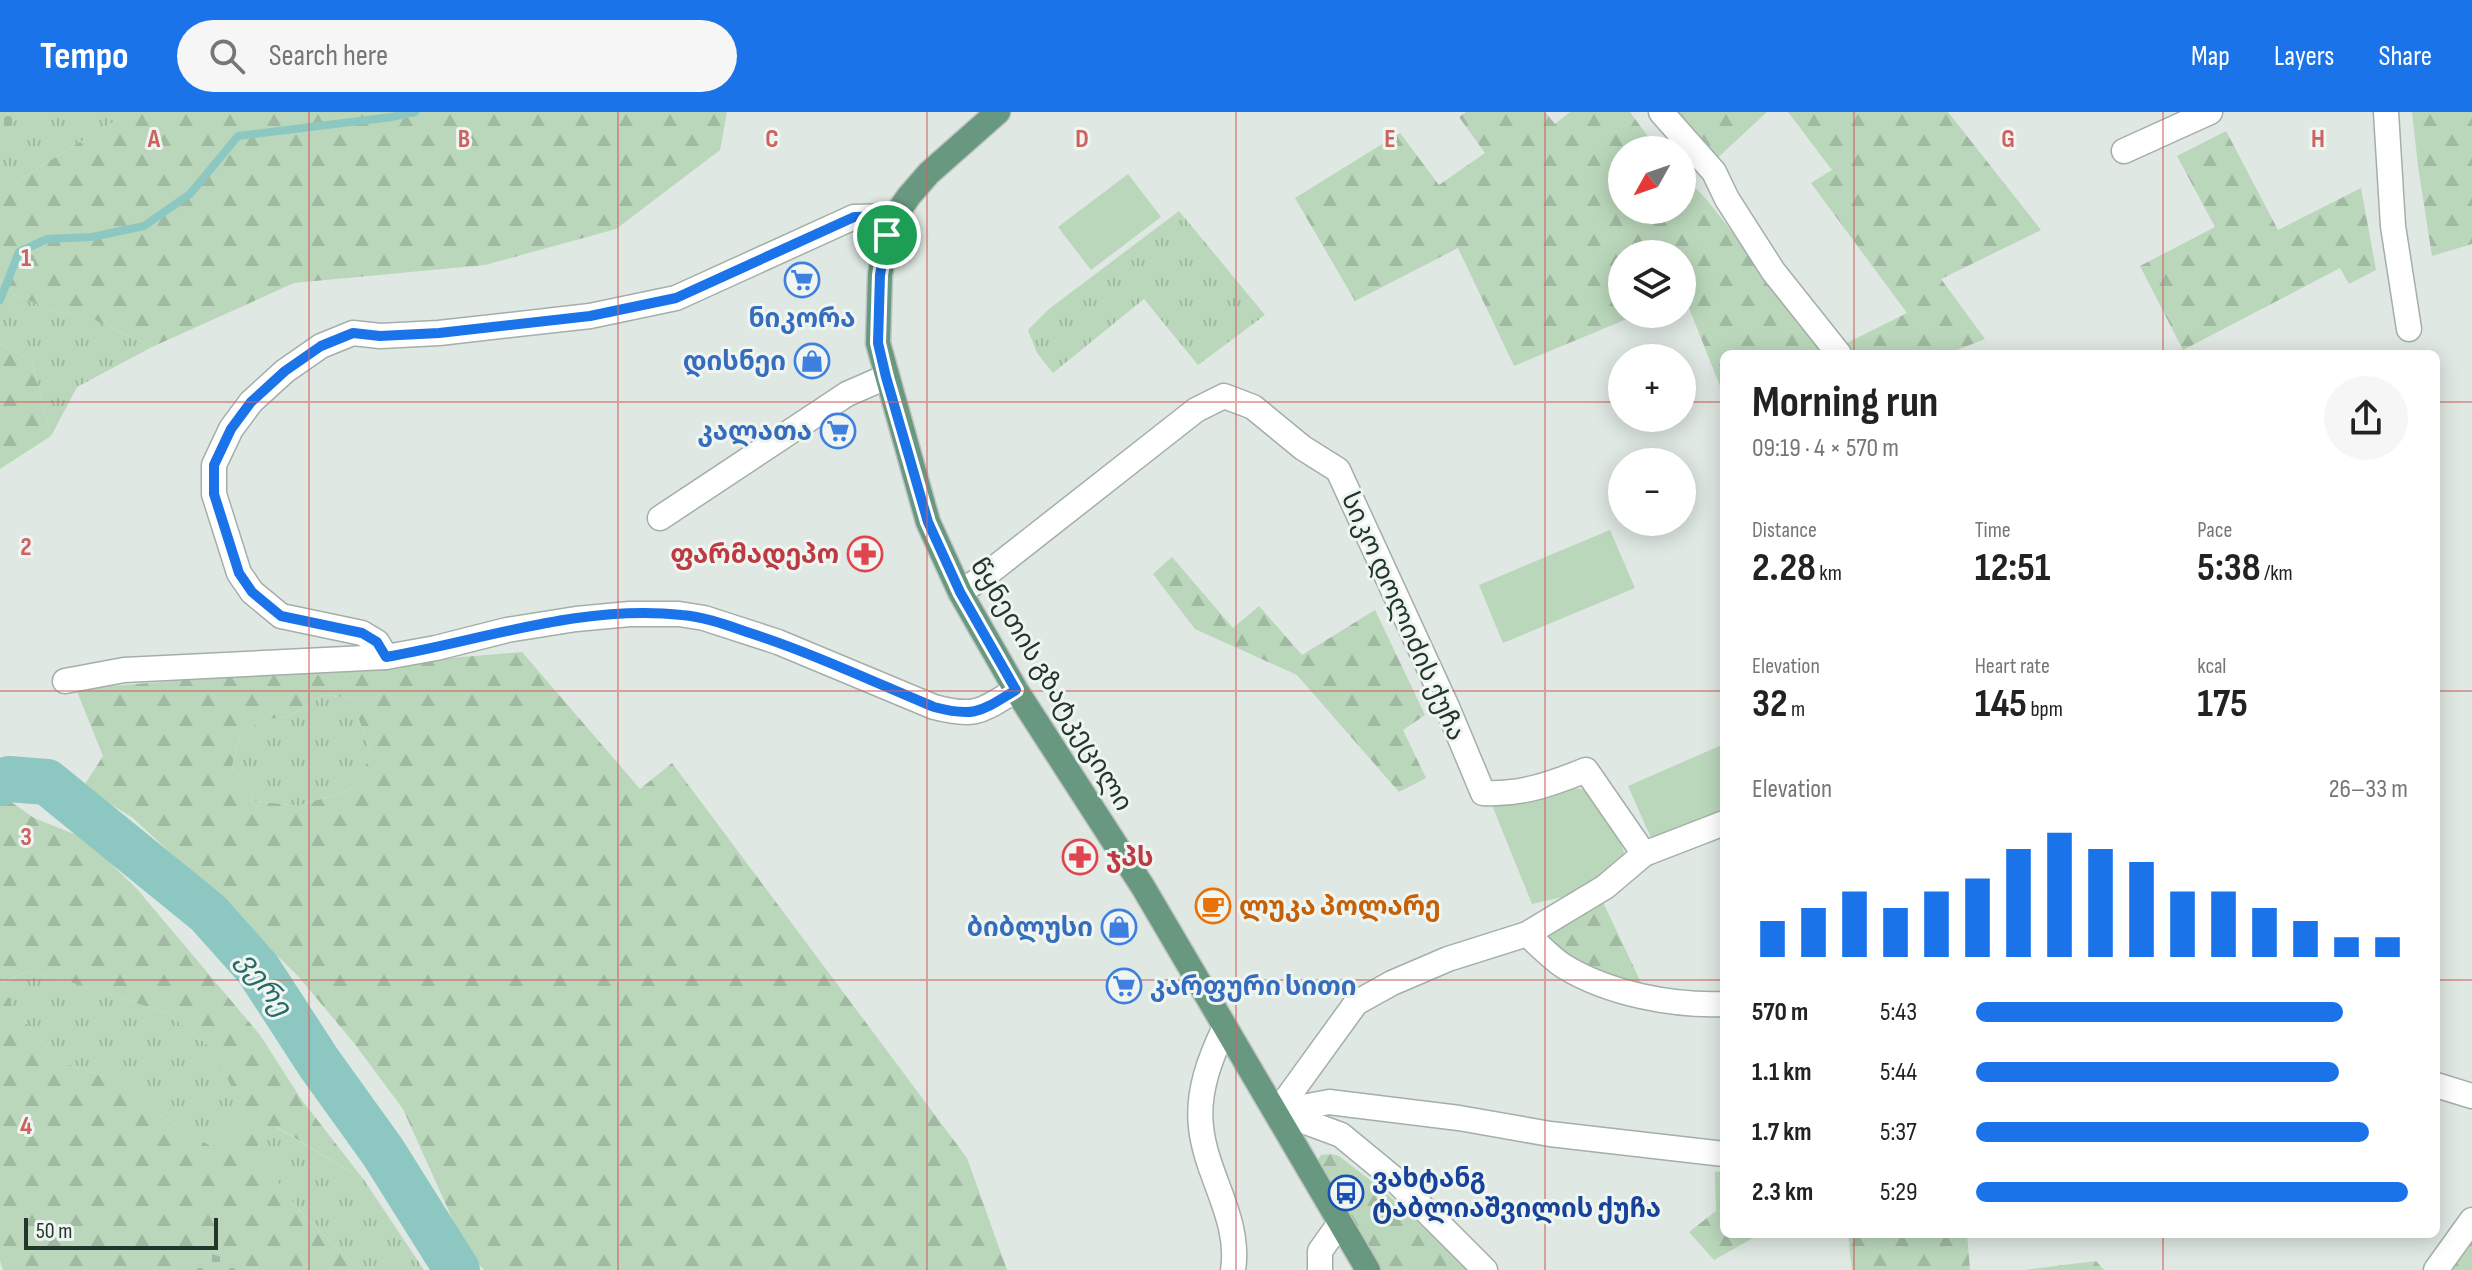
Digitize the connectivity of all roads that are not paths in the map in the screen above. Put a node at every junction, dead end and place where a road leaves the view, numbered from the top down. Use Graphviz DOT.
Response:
graph roads {
  1 [pos="998,112"];
  2 [pos="1661,112"];
  3 [pos="2210,112"];
  4 [pos="2386,112"];
  5 [pos="2124,151"];
  6 [pos="895,216"];
  7 [pos="2409,329"];
  8 [pos="1836,350"];
  9 [pos="886,377"];
  10 [pos="660,518"];
  11 [pos="960,592"];
  12 [pos="386,657"];
  13 [pos="65,681"];
  14 [pos="1016,690"];
  15 [pos="1720,825"];
  16 [pos="1644,854"];
  17 [pos="1527,934"];
  18 [pos="1720,1004"];
  19 [pos="1225,1027"];
  20 [pos="2440,1086"];
  21 [pos="2472,1096"];
  22 [pos="1277,1112"];
  23 [pos="1720,1154"];
  24 [pos="2472,1220"];
  25 [pos="1340,1223"];
  26 [pos="1233,1270"];
  27 [pos="1320,1270"];
  28 [pos="1368,1270"];
  29 [pos="1485,1270"];
  30 [pos="2436,1270"];
  1 -- 6 [label="main road, წყნეთის გზატკეცილი"];
  2 -- 8 [label="street"];
  3 -- 5 [label="street"];
  4 -- 7 [label="street"];
  6 -- 9 [label="main road, წყნეთის გზატკეცილი"];
  6 -- 12 [label="street"];
  9 -- 10 [label="street"];
  9 -- 11 [label="main road, წყნეთის გზატკეცილი"];
  11 -- 14 [label="main road, წყნეთის გზატკეცილი"];
  11 -- 16 [label="street, სიკო დოლიძის ქუჩა"];
  12 -- 13 [label="street"];
  12 -- 14 [label="street"];
  14 -- 19 [label="main road, წყნეთის გზატკეცილი"];
  15 -- 16 [label="street"];
  16 -- 17 [label="street"];
  17 -- 18 [label="street"];
  17 -- 22 [label="street"];
  19 -- 22 [label="main road, წყნეთის გზატკეცილი"];
  19 -- 26 [label="street"];
  20 -- 21 [label="street"];
  22 -- 23 [label="street"];
  22 -- 25 [label="main road, წყნეთის გზატკეცილი"];
  22 -- 29 [label="street"];
  24 -- 30 [label="street"];
  25 -- 27 [label="street"];
  25 -- 28 [label="main road, წყნეთის გზატკეცილი"];
}
